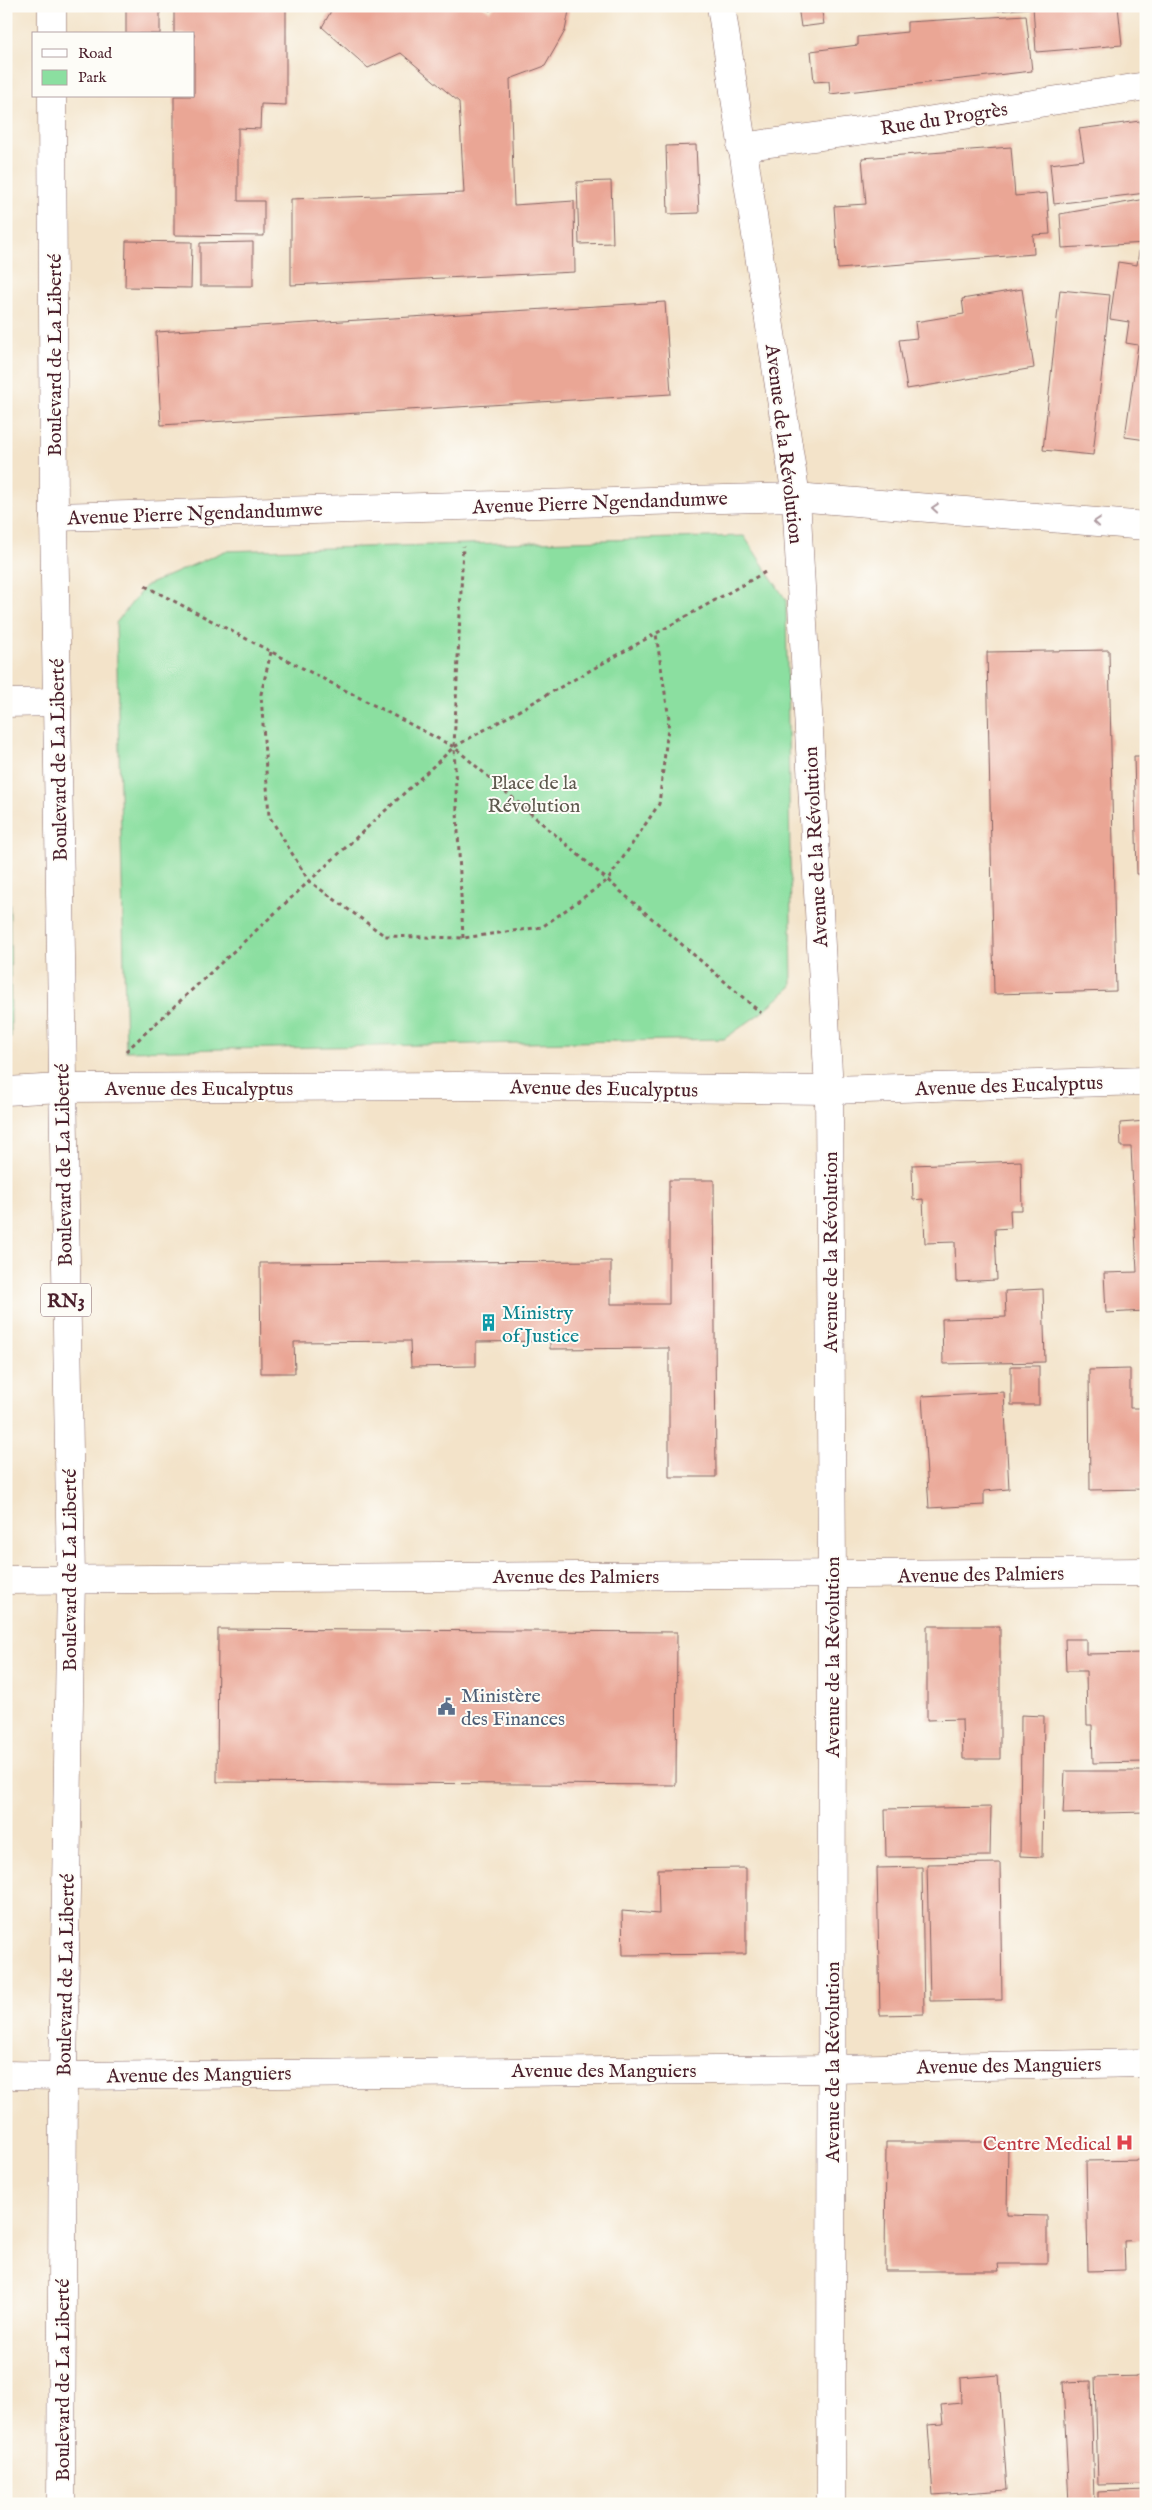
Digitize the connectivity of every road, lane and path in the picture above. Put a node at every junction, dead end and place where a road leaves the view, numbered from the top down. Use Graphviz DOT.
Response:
graph roads {
  1 [pos="52,6"];
  2 [pos="721,6"];
  3 [pos="52,32"];
  4 [pos="1146,86"];
  5 [pos="52,98"];
  6 [pos="742,147"];
  7 [pos="796,496"];
  8 [pos="54,517"];
  9 [pos="1146,526"];
  10 [pos="463,546"];
  11 [pos="768,571"];
  12 [pos="145,586"];
  13 [pos="656,634"];
  14 [pos="271,652"];
  15 [pos="58,702"];
  16 [pos="6,703"];
  17 [pos="454,747"];
  18 [pos="608,880"];
  19 [pos="309,882"];
  20 [pos="463,938"];
  21 [pos="761,1013"];
  22 [pos="126,1051"];
  23 [pos="1146,1081"];
  24 [pos="62,1088"];
  25 [pos="829,1090"];
  26 [pos="6,1091"];
  27 [pos="1146,1572"];
  28 [pos="832,1575"];
  29 [pos="71,1578"];
  30 [pos="6,1580"];
  31 [pos="1146,2063"];
  32 [pos="832,2069"];
  33 [pos="6,2075"];
  34 [pos="63,2076"];
  35 [pos="61,2504"];
  36 [pos="831,2504"];
  1 -- 3 [label="main road"];
  2 -- 6 [label="main road, Avenue de la Révolution"];
  4 -- 6 [label="main road, Rue du Progrès"];
  5 -- 8 [label="main road, Boulevard de La Liberté / RN3"];
  6 -- 7 [label="main road, Avenue de la Révolution"];
  7 -- 8 [label="main road, Avenue Pierre Ngendandumwe"];
  9 -- 7 [label="main road, Avenue Pierre Ngendandumwe, one-way"];
  7 -- 25 [label="main road, Avenue de la Révolution"];
  8 -- 15 [label="main road, Boulevard de La Liberté / RN3"];
  10 -- 17 [label="path"];
  11 -- 13 [label="path"];
  12 -- 14 [label="path"];
  13 -- 17 [label="path"];
  13 -- 18 [label="path"];
  14 -- 17 [label="path"];
  14 -- 19 [label="path"];
  15 -- 16 [label="main road"];
  15 -- 24 [label="main road, Boulevard de La Liberté / RN3"];
  17 -- 18 [label="path"];
  17 -- 19 [label="path"];
  17 -- 20 [label="path"];
  18 -- 20 [label="path"];
  18 -- 21 [label="path"];
  19 -- 20 [label="path"];
  19 -- 22 [label="path"];
  23 -- 25 [label="main road, Avenue des Eucalyptus"];
  24 -- 25 [label="main road, Avenue des Eucalyptus"];
  24 -- 26 [label="main road, Avenue des Eucalyptus"];
  24 -- 29 [label="main road, Boulevard de La Liberté / RN3"];
  25 -- 28 [label="main road, Avenue de la Révolution"];
  27 -- 28 [label="main road, Avenue des Palmiers"];
  28 -- 29 [label="main road, Avenue des Palmiers"];
  28 -- 32 [label="main road, Avenue de la Révolution"];
  29 -- 30 [label="main road, Avenue des Palmiers"];
  29 -- 34 [label="main road, Boulevard de La Liberté / RN3"];
  31 -- 32 [label="main road, Avenue des Manguiers"];
  32 -- 34 [label="main road, Avenue des Manguiers"];
  32 -- 36 [label="main road, Avenue de la Révolution"];
  33 -- 34 [label="main road, Avenue des Manguiers"];
  34 -- 35 [label="main road, Boulevard de La Liberté / RN3"];
}
